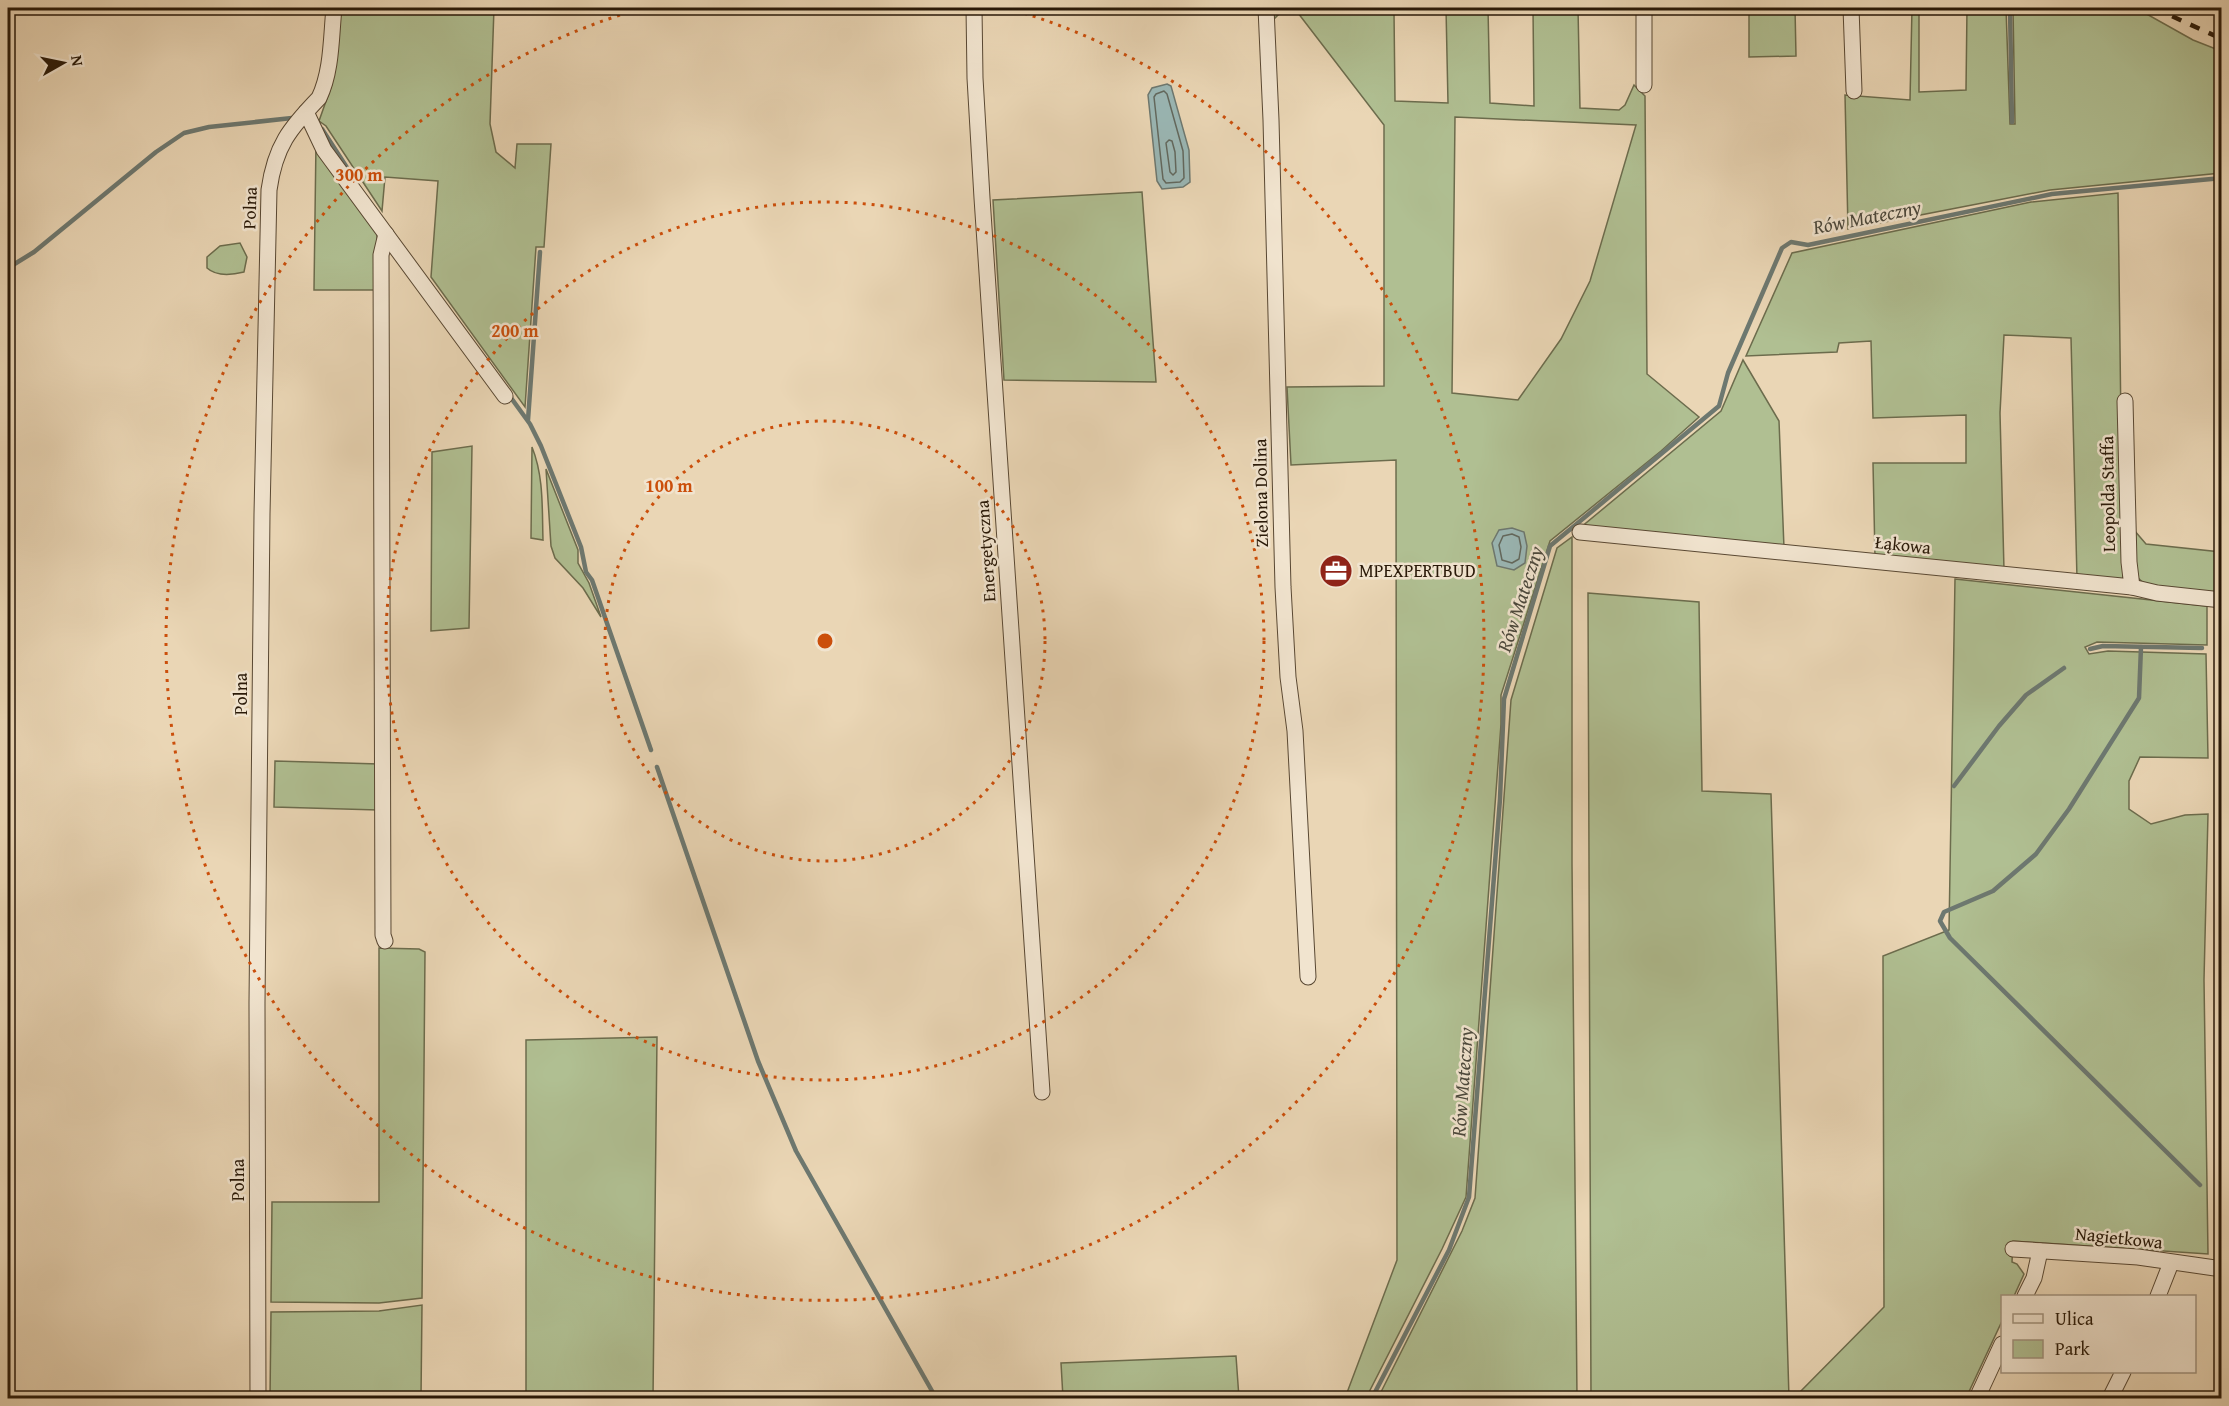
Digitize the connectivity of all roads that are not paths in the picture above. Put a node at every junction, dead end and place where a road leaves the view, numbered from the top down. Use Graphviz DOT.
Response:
graph roads {
  1 [pos="334,8"];
  2 [pos="974,8"];
  3 [pos="1266,8"];
  4 [pos="1644,8"];
  5 [pos="1851,8"];
  6 [pos="1644,85"];
  7 [pos="1854,91"];
  8 [pos="306,112"];
  9 [pos="386,234"];
  10 [pos="505,396"];
  11 [pos="2125,401"];
  12 [pos="1580,532"];
  13 [pos="2132,587"];
  14 [pos="2222,600"];
  15 [pos="385,941"];
  16 [pos="1308,977"];
  17 [pos="1042,1092"];
  18 [pos="2013,1249"];
  19 [pos="2040,1251"];
  20 [pos="2171,1263"];
  21 [pos="2222,1269"];
  22 [pos="2026,1295"];
  23 [pos="2158,1295"];
  24 [pos="2001,1346"];
  25 [pos="2122,1373"];
  26 [pos="258,1398"];
  27 [pos="1977,1398"];
  28 [pos="2110,1398"];
  1 -- 8 [label="street, Polna"];
  2 -- 17 [label="street, Energetyczna"];
  3 -- 16 [label="street, Zielona Dolina"];
  4 -- 6 [label="street"];
  5 -- 7 [label="street"];
  8 -- 9 [label="street"];
  8 -- 26 [label="street, Polna"];
  9 -- 10 [label="street"];
  9 -- 15 [label="street"];
  11 -- 13 [label="street, Leopolda Staffa"];
  12 -- 13 [label="street, Łąkowa"];
  13 -- 14 [label="street, Łąkowa"];
  18 -- 19 [label="street, Nagietkowa"];
  19 -- 20 [label="street, Nagietkowa"];
  19 -- 22 [label="street"];
  20 -- 21 [label="street, Nagietkowa"];
  20 -- 23 [label="street"];
  24 -- 27 [label="street"];
  25 -- 28 [label="street"];
}
